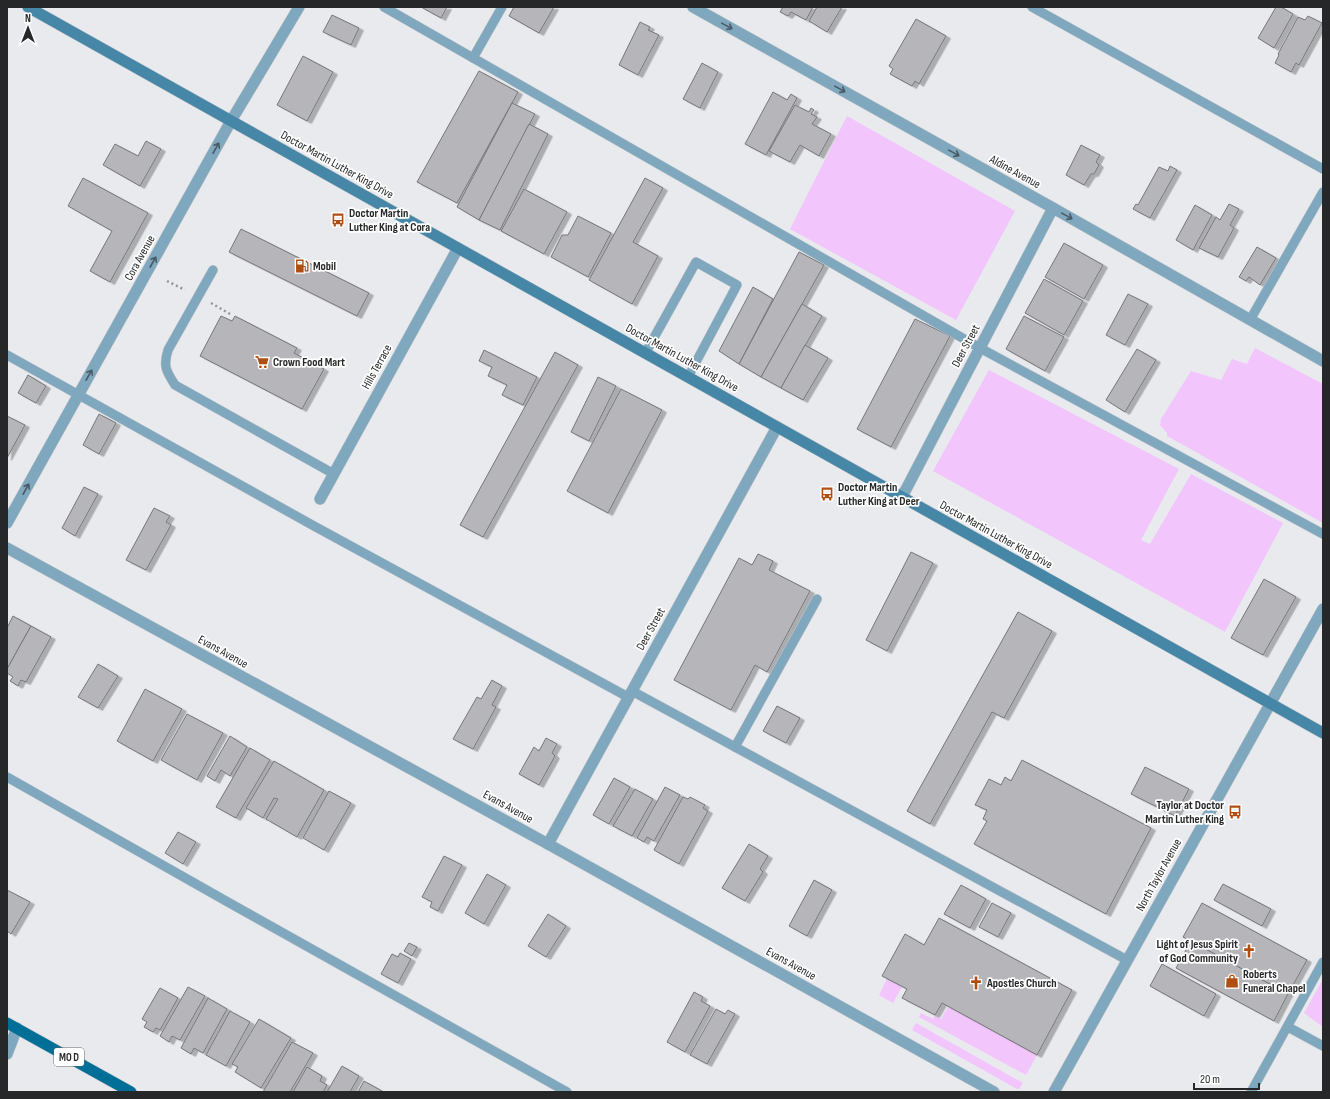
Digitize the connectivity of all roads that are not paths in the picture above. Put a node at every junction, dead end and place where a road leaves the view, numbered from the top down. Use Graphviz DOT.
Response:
graph roads {
  1 [pos="28,7"];
  2 [pos="299,7"];
  3 [pos="384,7"];
  4 [pos="502,7"];
  5 [pos="693,7"];
  6 [pos="1032,7"];
  7 [pos="473,58"];
  8 [pos="231,121"];
  9 [pos="1323,169"];
  10 [pos="1323,192"];
  11 [pos="1053,208"];
  12 [pos="458,248"];
  13 [pos="213,270"];
  14 [pos="1250,320"];
  15 [pos="980,348"];
  16 [pos="646,352"];
  17 [pos="7,354"];
  18 [pos="1323,360"];
  19 [pos="688,377"];
  20 [pos="78,395"];
  21 [pos="777,427"];
  22 [pos="334,474"];
  23 [pos="902,496"];
  24 [pos="320,499"];
  25 [pos="7,523"];
  26 [pos="1323,534"];
  27 [pos="7,548"];
  28 [pos="817,599"];
  29 [pos="1323,609"];
  30 [pos="630,694"];
  31 [pos="1270,704"];
  32 [pos="1323,733"];
  33 [pos="735,746"];
  34 [pos="7,777"];
  35 [pos="548,844"];
  36 [pos="1127,960"];
  37 [pos="1323,962"];
  38 [pos="7,1023"];
  39 [pos="1288,1027"];
  40 [pos="17,1028"];
  41 [pos="1323,1046"];
  42 [pos="7,1054"];
  43 [pos="131,1092"];
  44 [pos="567,1092"];
  45 [pos="994,1092"];
  46 [pos="1054,1092"];
  47 [pos="1251,1092"];
  1 -- 8 [label="main road, Doctor Martin Luther King Drive"];
  2 -- 8 [label="street, Cora Avenue"];
  3 -- 7 [label="lane"];
  4 -- 7 [label="lane"];
  5 -- 11 [label="street, Aldine Avenue, one-way"];
  6 -- 9 [label="lane"];
  7 -- 15 [label="lane"];
  8 -- 12 [label="main road, Doctor Martin Luther King Drive"];
  20 -- 8 [label="street, Cora Avenue, one-way"];
  10 -- 14 [label="lane"];
  11 -- 14 [label="street, Aldine Avenue, one-way"];
  11 -- 15 [label="street, Deer Street"];
  12 -- 16 [label="main road, Doctor Martin Luther King Drive"];
  12 -- 22 [label="street, Hills Terrace"];
  13 -- 22 [label="lane"];
  14 -- 18 [label="street, Aldine Avenue"];
  15 -- 23 [label="street, Deer Street"];
  15 -- 26 [label="lane"];
  16 -- 19 [label="main road, Doctor Martin Luther King Drive"];
  16 -- 19 [label="lane"];
  17 -- 20 [label="lane"];
  19 -- 21 [label="main road, Doctor Martin Luther King Drive"];
  25 -- 20 [label="street, Cora Avenue, one-way"];
  20 -- 30 [label="lane"];
  21 -- 23 [label="main road, Doctor Martin Luther King Drive"];
  21 -- 30 [label="street, Deer Street"];
  22 -- 24 [label="street, Hills Terrace"];
  23 -- 31 [label="main road, Doctor Martin Luther King Drive"];
  27 -- 35 [label="street, Evans Avenue"];
  28 -- 33 [label="lane"];
  29 -- 31 [label="street, North Taylor Avenue"];
  30 -- 33 [label="lane"];
  30 -- 35 [label="street, Deer Street"];
  31 -- 32 [label="main road, Doctor Martin Luther King Drive"];
  31 -- 36 [label="street, North Taylor Avenue"];
  33 -- 36 [label="lane"];
  34 -- 44 [label="lane"];
  35 -- 45 [label="street, Evans Avenue"];
  36 -- 46 [label="street, North Taylor Avenue"];
  37 -- 39 [label="lane"];
  38 -- 40 [label="main road, MO D"];
  39 -- 41 [label="lane"];
  39 -- 47 [label="lane"];
  40 -- 42 [label="street"];
  40 -- 43 [label="main road, MO D"];
}
